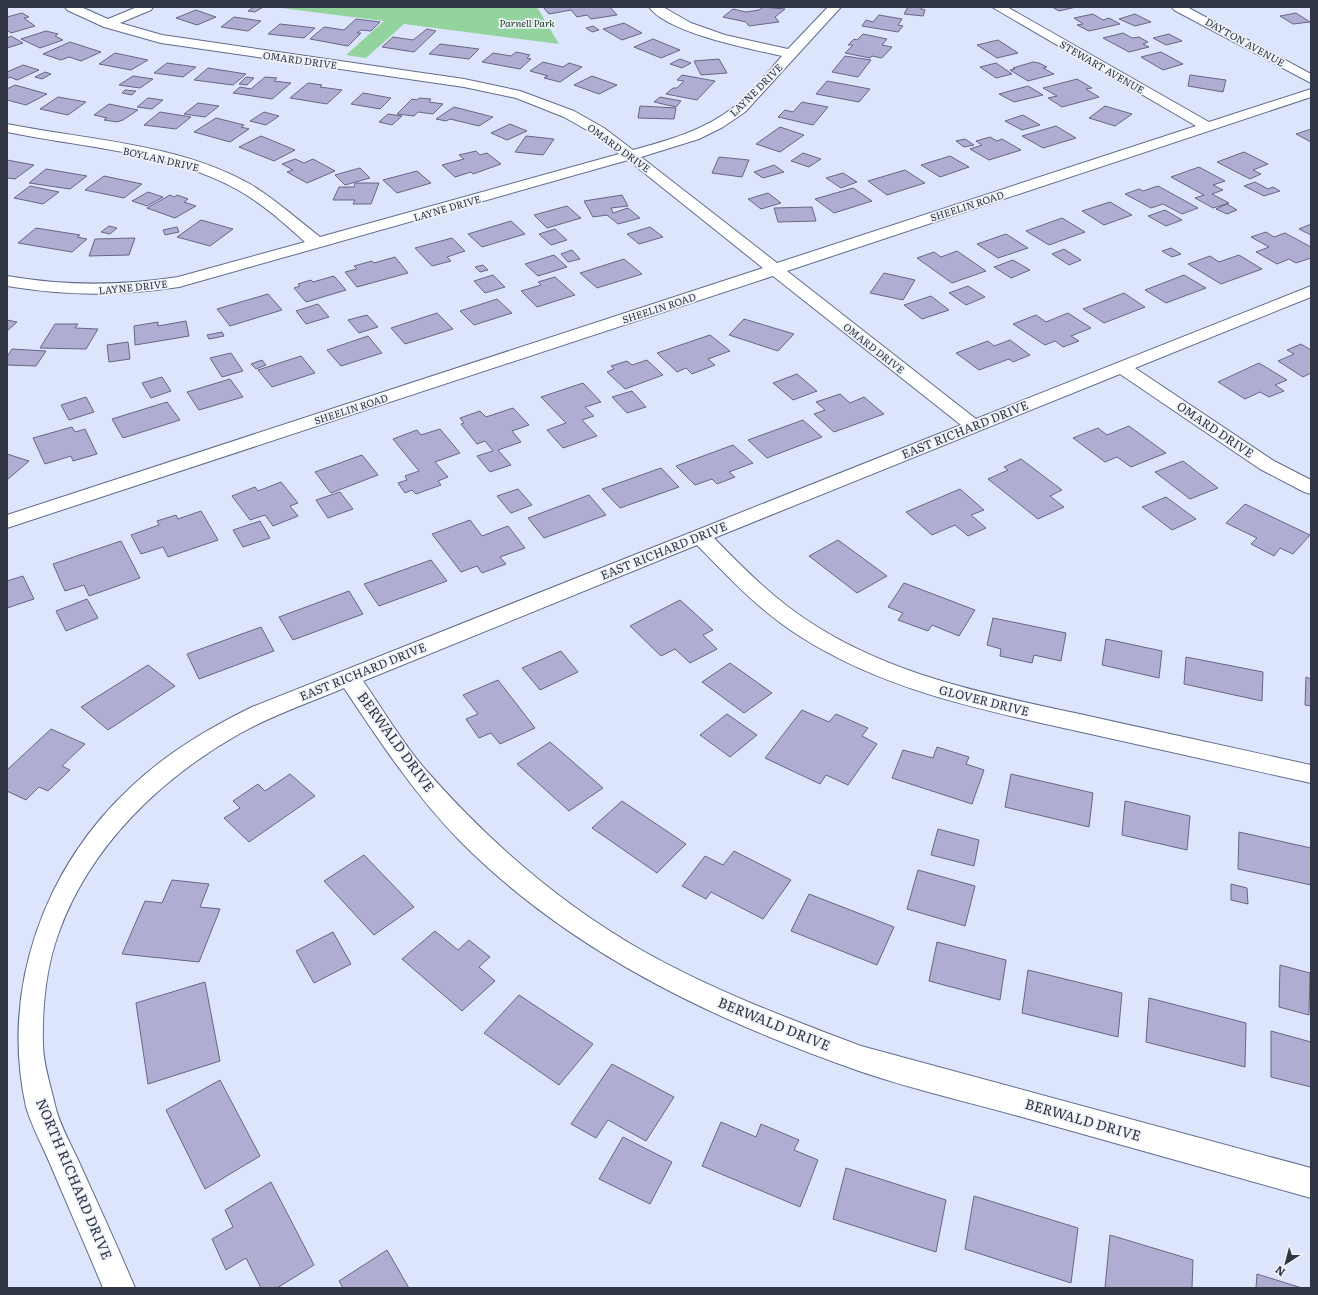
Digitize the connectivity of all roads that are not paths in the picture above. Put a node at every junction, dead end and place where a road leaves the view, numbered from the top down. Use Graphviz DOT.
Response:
graph roads {
  1 [pos="71,7"];
  2 [pos="147,7"];
  3 [pos="655,7"];
  4 [pos="835,7"];
  5 [pos="998,7"];
  6 [pos="1178,7"];
  7 [pos="108,24"];
  8 [pos="791,54"];
  9 [pos="1311,78"];
  10 [pos="1311,93"];
  11 [pos="1207,127"];
  12 [pos="7,128"];
  13 [pos="630,156"];
  14 [pos="318,244"];
  15 [pos="775,269"];
  16 [pos="7,281"];
  17 [pos="1311,291"];
  18 [pos="1121,367"];
  19 [pos="974,426"];
  20 [pos="1311,488"];
  21 [pos="7,522"];
  22 [pos="700,536"];
  23 [pos="348,678"];
  24 [pos="1311,774"];
  25 [pos="69,885"];
  26 [pos="1311,1183"];
  27 [pos="119,1288"];
  1 -- 7 [label="street, OMARD DRIVE"];
  2 -- 7 [label="street"];
  3 -- 8 [label="street"];
  4 -- 8 [label="street, LAYNE DRIVE"];
  5 -- 11 [label="street, STEWART AVENUE"];
  6 -- 9 [label="street, DAYTON AVENUE"];
  7 -- 13 [label="street, OMARD DRIVE"];
  8 -- 13 [label="street, LAYNE DRIVE"];
  10 -- 11 [label="street, SHEELIN ROAD"];
  11 -- 15 [label="street, SHEELIN ROAD"];
  12 -- 14 [label="street, BOYLAN DRIVE"];
  13 -- 14 [label="street, LAYNE DRIVE"];
  13 -- 15 [label="street, OMARD DRIVE"];
  14 -- 16 [label="street, LAYNE DRIVE"];
  15 -- 19 [label="street, OMARD DRIVE"];
  15 -- 21 [label="street, SHEELIN ROAD"];
  17 -- 18 [label="street, EAST RICHARD DRIVE"];
  18 -- 19 [label="street, EAST RICHARD DRIVE"];
  18 -- 20 [label="street, OMARD DRIVE"];
  19 -- 22 [label="street, EAST RICHARD DRIVE"];
  22 -- 23 [label="street, EAST RICHARD DRIVE"];
  22 -- 24 [label="street, GLOVER DRIVE"];
  23 -- 25 [label="street, EAST RICHARD DRIVE"];
  23 -- 26 [label="street, BERWALD DRIVE"];
  25 -- 27 [label="street, NORTH RICHARD DRIVE"];
}
